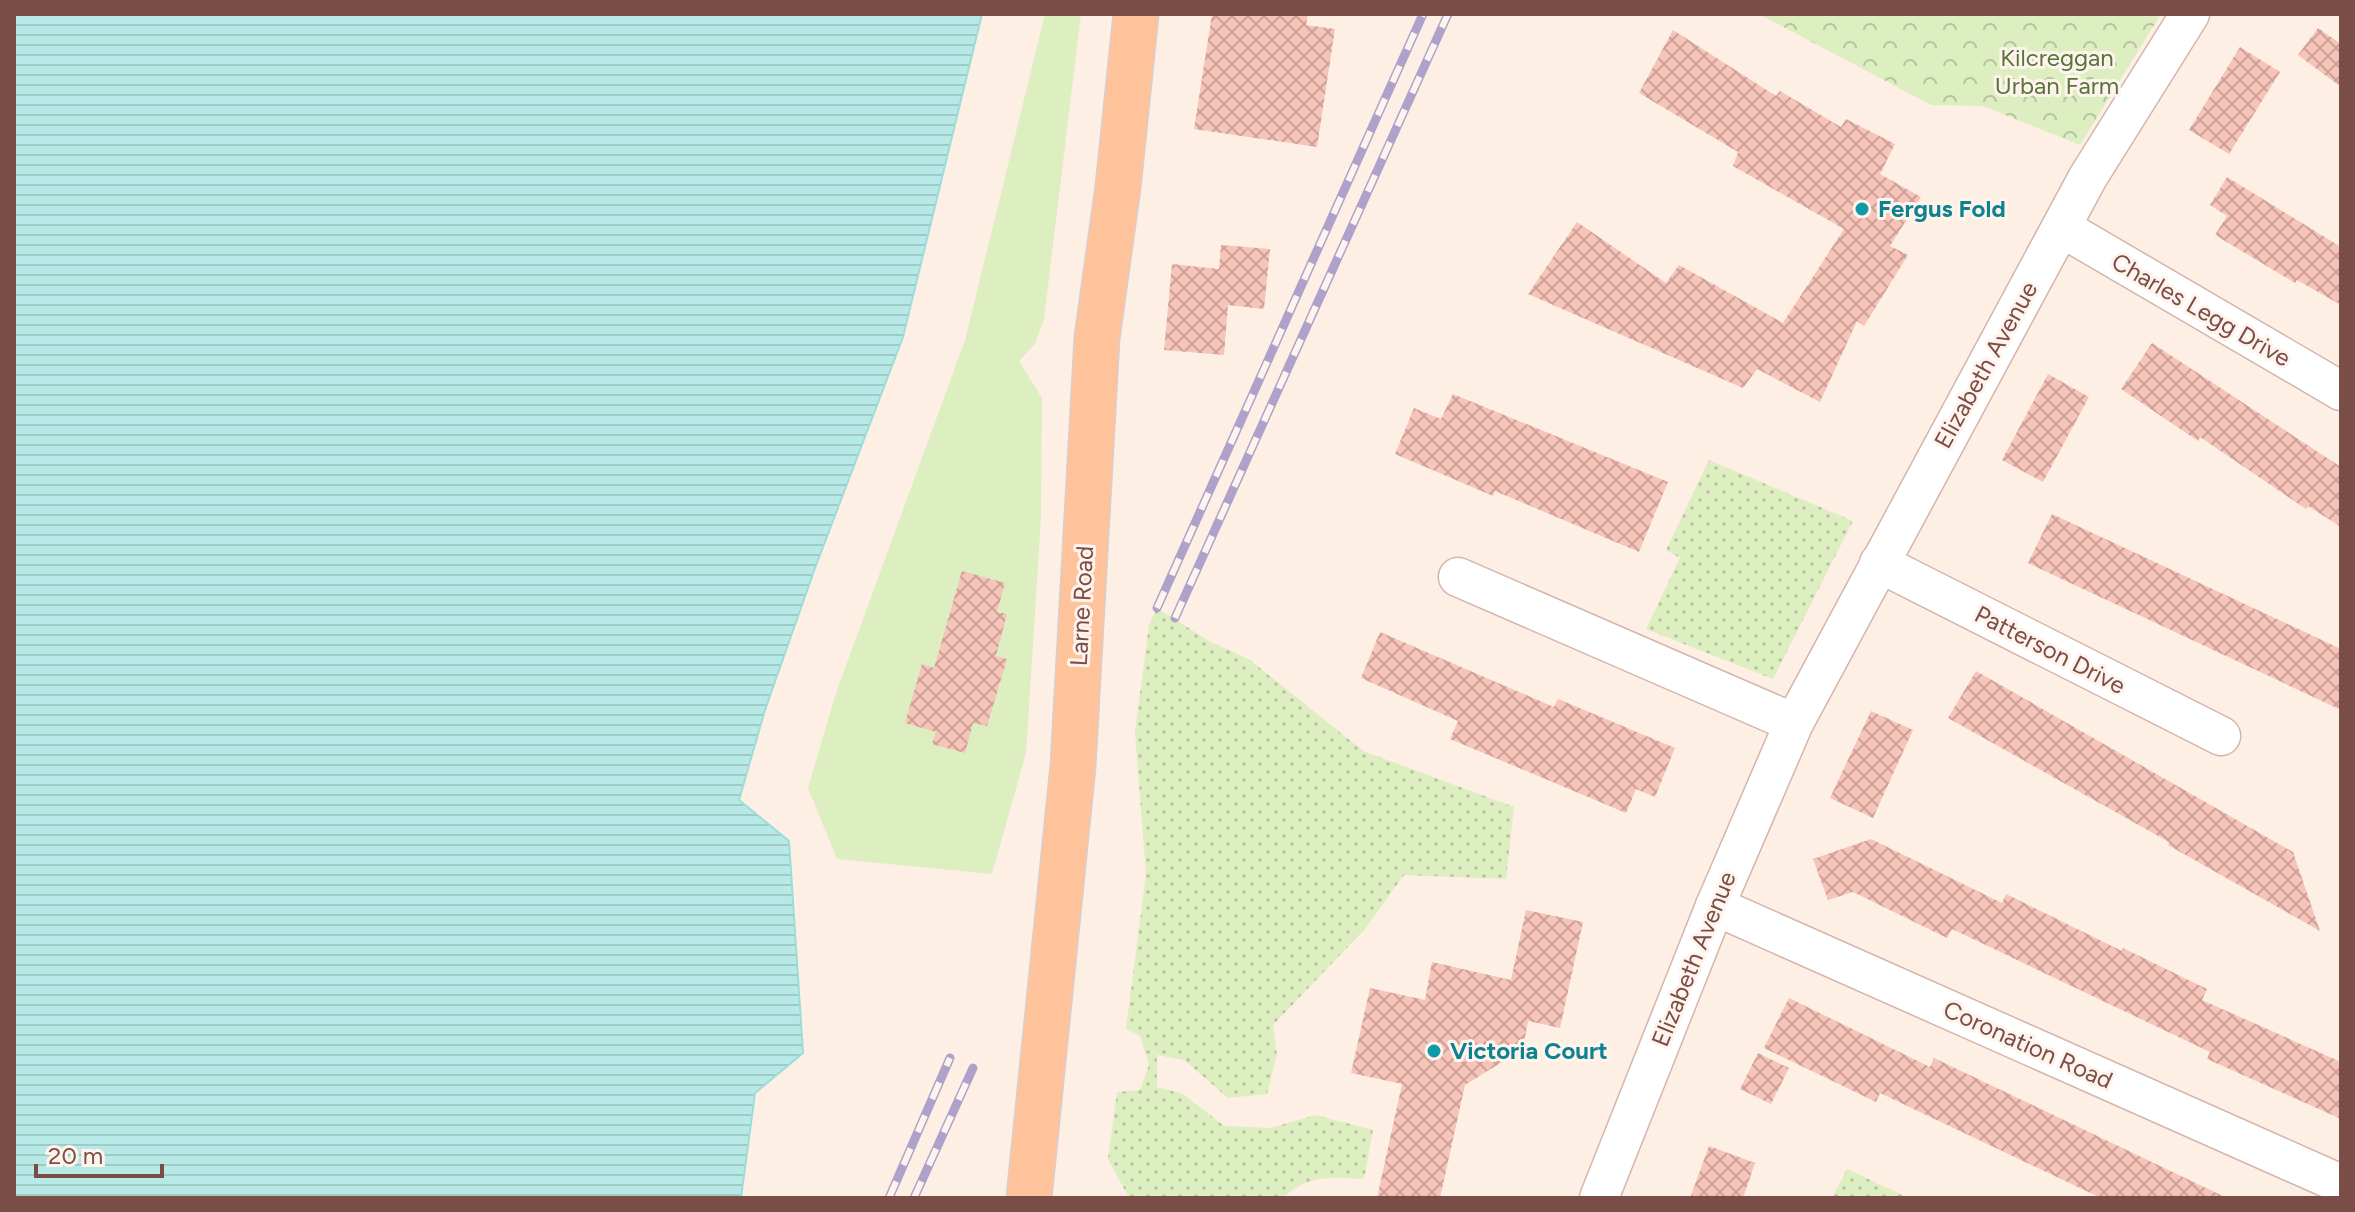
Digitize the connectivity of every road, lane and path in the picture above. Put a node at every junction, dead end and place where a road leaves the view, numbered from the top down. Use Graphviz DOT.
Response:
graph roads {
  1 [pos="1136,14"];
  2 [pos="2190,14"];
  3 [pos="2062,228"];
  4 [pos="2341,391"];
  5 [pos="1879,563"];
  6 [pos="1458,577"];
  7 [pos="1794,723"];
  8 [pos="2221,736"];
  9 [pos="1715,906"];
  10 [pos="2341,1184"];
  11 [pos="1029,1198"];
  12 [pos="1599,1198"];
  1 -- 11 [label="main road, Larne Road"];
  2 -- 3 [label="street, Elizabeth Avenue"];
  3 -- 4 [label="street, Charles Legg Drive"];
  3 -- 5 [label="street, Elizabeth Avenue"];
  5 -- 7 [label="street, Elizabeth Avenue"];
  5 -- 8 [label="street, Patterson Drive"];
  6 -- 7 [label="street"];
  7 -- 9 [label="street, Elizabeth Avenue"];
  9 -- 10 [label="street, Coronation Road"];
  9 -- 12 [label="street, Elizabeth Avenue"];
}
